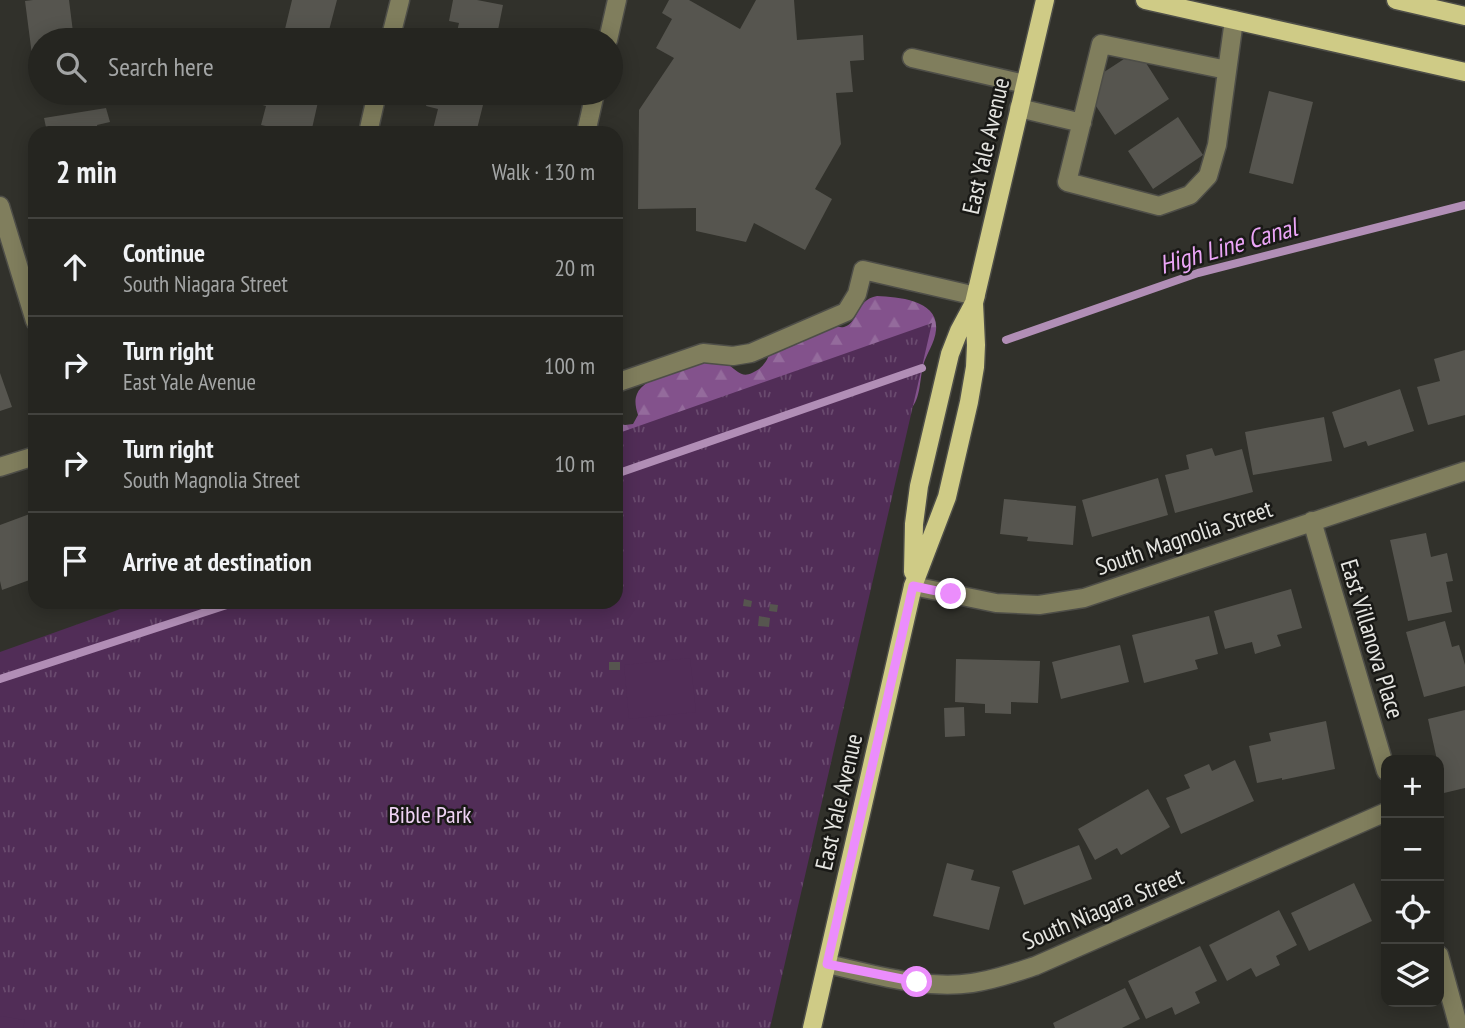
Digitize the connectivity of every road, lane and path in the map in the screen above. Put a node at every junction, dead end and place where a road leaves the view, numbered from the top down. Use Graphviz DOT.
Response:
graph roads {
  1 [pos="400,0"];
  2 [pos="617,0"];
  3 [pos="1045,0"];
  4 [pos="1145,0"];
  5 [pos="1396,0"];
  6 [pos="1465,16"];
  7 [pos="1234,20"];
  8 [pos="393,28"];
  9 [pos="611,28"];
  10 [pos="912,58"];
  11 [pos="1227,70"];
  12 [pos="1465,72"];
  13 [pos="1025,84"];
  14 [pos="374,105"];
  15 [pos="592,105"];
  16 [pos="1019,108"];
  17 [pos="1082,122"];
  18 [pos="370,126"];
  19 [pos="588,126"];
  20 [pos="0,206"];
  21 [pos="28,298"];
  22 [pos="975,299"];
  23 [pos="623,381"];
  24 [pos="28,458"];
  25 [pos="0,467"];
  26 [pos="1465,471"];
  27 [pos="1312,521"];
  28 [pos="913,586"];
  29 [pos="1381,755"];
  30 [pos="1381,814"];
  31 [pos="827,964"];
  32 [pos="1444,973"];
  33 [pos="813,1028"];
  34 [pos="1459,1028"];
  1 -- 8 [label="street"];
  2 -- 9 [label="street"];
  3 -- 13 [label="main road, East Yale Avenue"];
  4 -- 7 [label="main road"];
  5 -- 6 [label="main road"];
  7 -- 11 [label="street"];
  7 -- 12 [label="main road"];
  10 -- 13 [label="street"];
  11 -- 17 [label="street"];
  11 -- 17 [label="street"];
  13 -- 16 [label="main road, East Yale Avenue"];
  14 -- 18 [label="street"];
  15 -- 19 [label="street"];
  16 -- 17 [label="street"];
  16 -- 22 [label="main road, East Yale Avenue"];
  20 -- 21 [label="street"];
  22 -- 23 [label="street"];
  22 -- 28 [label="main road, East Yale Avenue"];
  22 -- 28 [label="main road, East Yale Avenue"];
  24 -- 25 [label="street"];
  26 -- 27 [label="street, South Magnolia Street"];
  27 -- 28 [label="street, South Magnolia Street"];
  27 -- 29 [label="street, East Villanova Place"];
  28 -- 31 [label="main road, East Yale Avenue"];
  30 -- 31 [label="street, South Niagara Street"];
  31 -- 33 [label="main road, East Yale Avenue"];
  32 -- 34 [label="street"];
}
